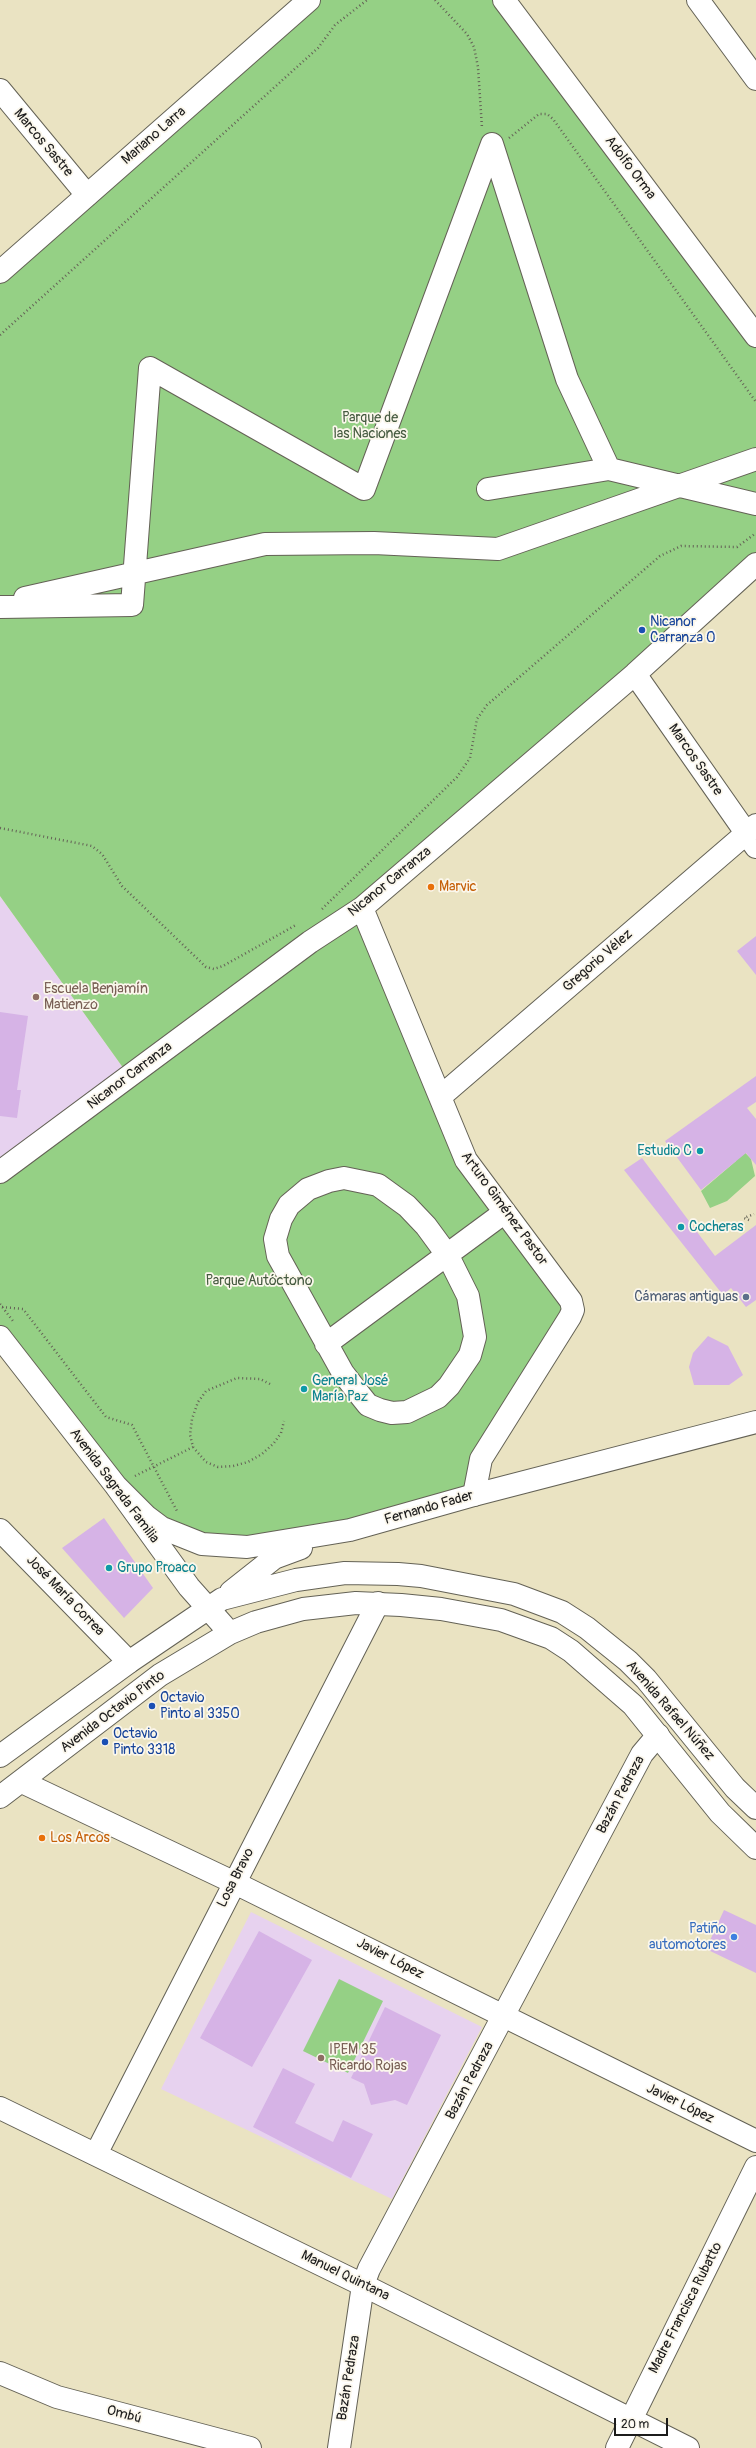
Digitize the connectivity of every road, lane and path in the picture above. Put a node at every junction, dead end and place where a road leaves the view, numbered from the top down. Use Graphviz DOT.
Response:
graph roads {
  1 [pos="309,0"];
  2 [pos="367,0"];
  3 [pos="435,0"];
  4 [pos="504,0"];
  5 [pos="698,0"];
  6 [pos="756,78"];
  7 [pos="0,90"];
  8 [pos="492,144"];
  9 [pos="87,195"];
  10 [pos="0,272"];
  11 [pos="0,335"];
  12 [pos="756,336"];
  13 [pos="756,402"];
  14 [pos="756,459"];
  15 [pos="609,469"];
  16 [pos="679,486"];
  17 [pos="488,489"];
  18 [pos="756,504"];
  19 [pos="756,533"];
  20 [pos="756,564"];
  21 [pos="134,573"];
  22 [pos="0,603"];
  23 [pos="0,607"];
  24 [pos="635,674"];
  25 [pos="0,828"];
  26 [pos="753,835"];
  27 [pos="362,908"];
  28 [pos="316,914"];
  29 [pos="302,922"];
  30 [pos="440,1097"];
  31 [pos="0,1172"];
  32 [pos="505,1212"];
  33 [pos="754,1214"];
  34 [pos="749,1220"];
  35 [pos="448,1256"];
  36 [pos="1,1305"];
  37 [pos="8,1331"];
  38 [pos="326,1344"];
  39 [pos="270,1384"];
  40 [pos="284,1421"];
  41 [pos="756,1422"];
  42 [pos="193,1447"];
  43 [pos="154,1467"];
  44 [pos="138,1483"];
  45 [pos="116,1486"];
  46 [pos="474,1495"];
  47 [pos="179,1515"];
  48 [pos="0,1530"];
  49 [pos="350,1530"];
  50 [pos="247,1547"];
  51 [pos="274,1558"];
  52 [pos="345,1573"];
  53 [pos="378,1603"];
  54 [pos="214,1604"];
  55 [pos="230,1633"];
  56 [pos="129,1662"];
  57 [pos="658,1735"];
  58 [pos="0,1756"];
  59 [pos="22,1782"];
  60 [pos="0,1797"];
  61 [pos="756,1808"];
  62 [pos="756,1848"];
  63 [pos="233,1882"];
  64 [pos="504,2017"];
  65 [pos="0,2108"];
  66 [pos="756,2141"];
  67 [pos="96,2154"];
  68 [pos="756,2168"];
  69 [pos="363,2284"];
  70 [pos="0,2373"];
  71 [pos="630,2419"];
  72 [pos="250,2448"];
  73 [pos="339,2448"];
  74 [pos="616,2448"];
  75 [pos="688,2448"];
  1 -- 9 [label="street, Mariano Larra"];
  2 -- 11 [label="path"];
  3 -- 8 [label="path"];
  4 -- 12 [label="street, Adolfo Orma"];
  5 -- 6 [label="street"];
  7 -- 9 [label="street, Marcos Sastre"];
  8 -- 13 [label="path"];
  8 -- 15 [label="street"];
  8 -- 21 [label="street"];
  9 -- 10 [label="street, Mariano Larra"];
  14 -- 16 [label="street"];
  15 -- 16 [label="street"];
  15 -- 17 [label="street"];
  16 -- 18 [label="street"];
  16 -- 21 [label="street"];
  19 -- 28 [label="path"];
  20 -- 24 [label="street, Nicanor Carranza"];
  21 -- 22 [label="street"];
  21 -- 23 [label="street"];
  24 -- 26 [label="street, Marcos Sastre"];
  24 -- 27 [label="street, Nicanor Carranza"];
  25 -- 29 [label="path"];
  26 -- 30 [label="street, Gregorio Vélez"];
  27 -- 30 [label="street, Arturo Giménez Pastor"];
  27 -- 31 [label="street, Nicanor Carranza"];
  30 -- 32 [label="street, Arturo Giménez Pastor"];
  32 -- 35 [label="street"];
  32 -- 46 [label="street, Arturo Giménez Pastor"];
  33 -- 34 [label="path"];
  35 -- 38 [label="street"];
  35 -- 38 [label="street"];
  35 -- 38 [label="street"];
  36 -- 37 [label="path"];
  36 -- 43 [label="path"];
  37 -- 45 [label="street, Avenida Sagrada Familia"];
  39 -- 42 [label="path"];
  40 -- 42 [label="path"];
  41 -- 46 [label="street, Fernando Fader"];
  42 -- 43 [label="path"];
  43 -- 44 [label="path"];
  43 -- 47 [label="path"];
  45 -- 50 [label="street, Fernando Fader"];
  45 -- 54 [label="street, Avenida Sagrada Familia"];
  46 -- 49 [label="street, Fernando Fader"];
  48 -- 56 [label="street, José María Correa"];
  49 -- 50 [label="street, Fernando Fader"];
  49 -- 51 [label="street, Avenida Octavio Pinto"];
  50 -- 51 [label="street"];
  51 -- 52 [label="street"];
  51 -- 54 [label="street, Avenida Octavio Pinto"];
  52 -- 54 [label="street, Avenida Rafael Núñez"];
  52 -- 61 [label="street, Avenida Rafael Núñez"];
  53 -- 55 [label="street, Avenida Rafael Núñez"];
  53 -- 57 [label="street, Avenida Rafael Núñez"];
  53 -- 63 [label="street, Losa Bravo"];
  54 -- 55 [label="street, Avenida Sagrada Familia"];
  54 -- 56 [label="street, Avenida Octavio Pinto"];
  55 -- 59 [label="street, Avenida Octavio Pinto"];
  56 -- 58 [label="street, Avenida Octavio Pinto"];
  57 -- 62 [label="street, Avenida Rafael Núñez"];
  57 -- 64 [label="street, Bazán Pedraza"];
  59 -- 60 [label="street, Avenida Octavio Pinto"];
  59 -- 63 [label="street, Javier López"];
  63 -- 64 [label="street, Javier López"];
  63 -- 67 [label="street, Losa Bravo"];
  64 -- 66 [label="street, Javier López"];
  64 -- 69 [label="street, Bazán Pedraza"];
  65 -- 67 [label="street, Manuel Quintana"];
  67 -- 69 [label="street, Manuel Quintana"];
  68 -- 71 [label="street, Madre Francisca Rubatto"];
  69 -- 71 [label="street, Manuel Quintana"];
  69 -- 73 [label="street, Bazán Pedraza"];
  70 -- 72 [label="street, Ombú"];
  71 -- 74 [label="street, Madre Francisca Rubatto"];
  71 -- 75 [label="street, Manuel Quintana"];
}
